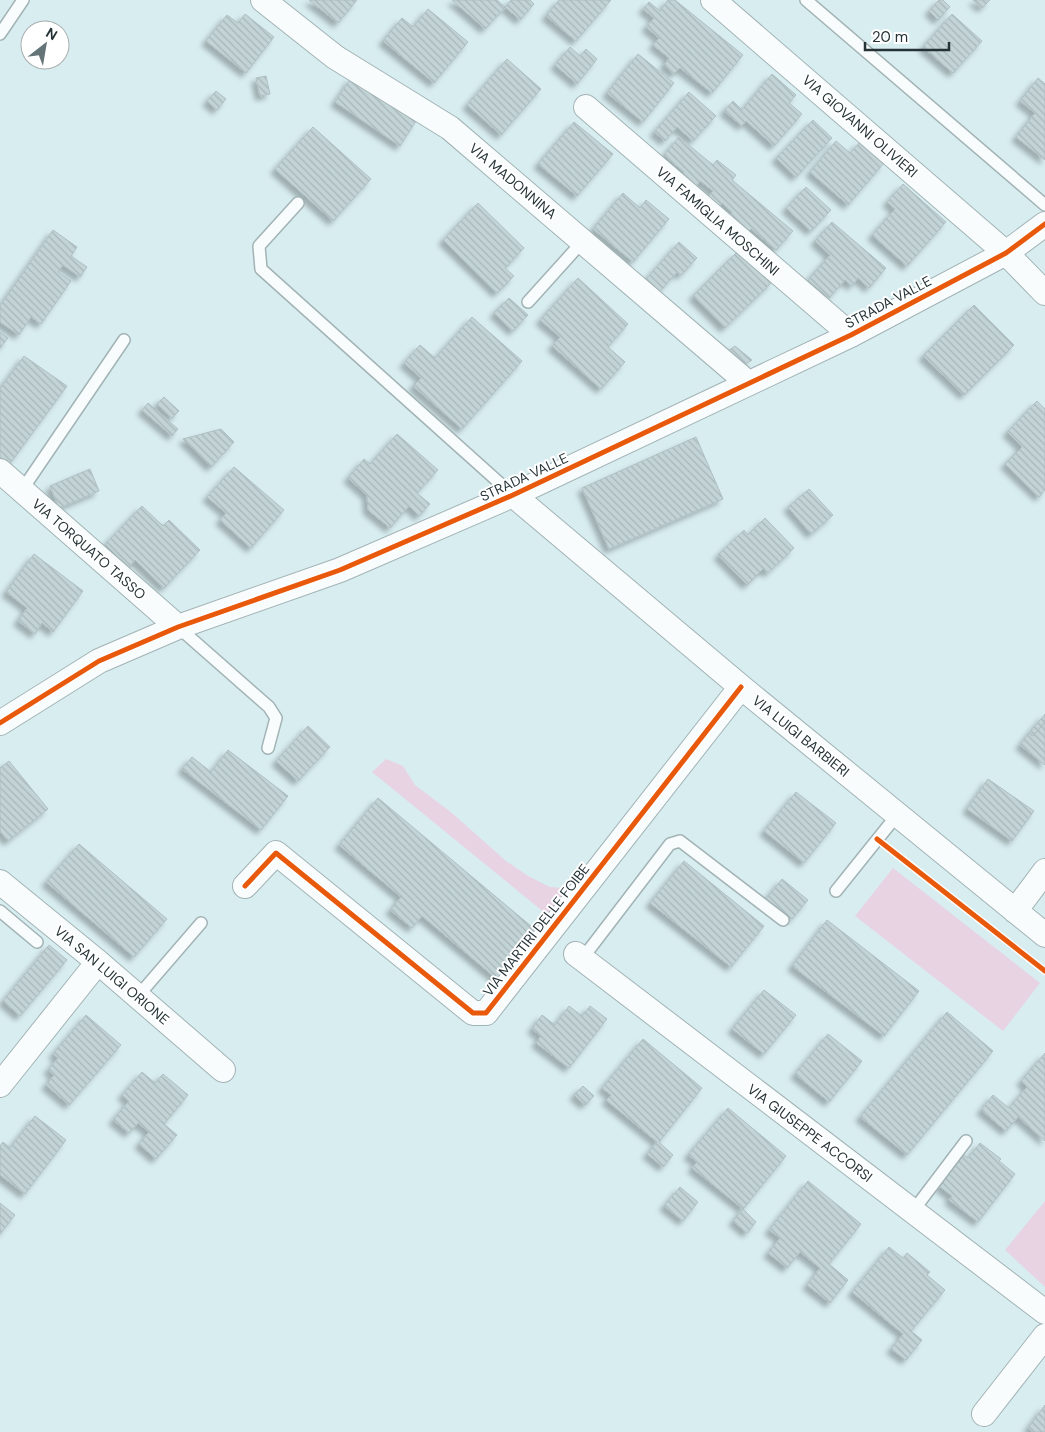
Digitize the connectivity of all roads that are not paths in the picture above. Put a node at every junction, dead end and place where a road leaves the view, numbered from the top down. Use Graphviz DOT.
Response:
graph roads {
  1 [pos="23,0"];
  2 [pos="263,0"];
  3 [pos="713,0"];
  4 [pos="806,0"];
  5 [pos="0,34"];
  6 [pos="586,107"];
  7 [pos="298,203"];
  8 [pos="1045,204"];
  9 [pos="1045,224"];
  10 [pos="583,241"];
  11 [pos="1006,253"];
  12 [pos="1045,293"];
  13 [pos="528,302"];
  14 [pos="851,335"];
  15 [pos="124,340"];
  16 [pos="748,384"];
  17 [pos="0,471"];
  18 [pos="22,490"];
  19 [pos="513,495"];
  20 [pos="178,627"];
  21 [pos="741,687"];
  22 [pos="0,723"];
  23 [pos="268,748"];
  24 [pos="896,814"];
  25 [pos="1045,871"];
  26 [pos="0,882"];
  27 [pos="244,886"];
  28 [pos="836,891"];
  29 [pos="0,911"];
  30 [pos="1015,911"];
  31 [pos="783,920"];
  32 [pos="201,922"];
  33 [pos="1045,935"];
  34 [pos="36,942"];
  35 [pos="579,956"];
  36 [pos="98,962"];
  37 [pos="138,996"];
  38 [pos="223,1070"];
  39 [pos="0,1085"];
  40 [pos="966,1141"];
  41 [pos="913,1211"];
  42 [pos="1045,1312"];
  43 [pos="1045,1336"];
  44 [pos="984,1414"];
  1 -- 5 [label="lane"];
  2 -- 10 [label="street, VIA MADONNINA"];
  3 -- 11 [label="street, VIA GIOVANNI OLIVIERI"];
  4 -- 8 [label="lane"];
  6 -- 14 [label="street, VIA FAMIGLIA MOSCHINI"];
  7 -- 19 [label="lane"];
  9 -- 11 [label="street, STRADA VALLE"];
  10 -- 13 [label="lane"];
  10 -- 16 [label="street, VIA MADONNINA"];
  11 -- 12 [label="street, VIA GIOVANNI OLIVIERI"];
  11 -- 14 [label="street, STRADA VALLE"];
  14 -- 16 [label="street, STRADA VALLE"];
  15 -- 18 [label="lane"];
  16 -- 19 [label="street, STRADA VALLE"];
  17 -- 18 [label="street, VIA TORQUATO TASSO"];
  18 -- 20 [label="street, VIA TORQUATO TASSO"];
  19 -- 20 [label="street, STRADA VALLE"];
  19 -- 21 [label="street, VIA LUIGI BARBIERI"];
  20 -- 22 [label="street, STRADA VALLE"];
  20 -- 23 [label="lane"];
  21 -- 24 [label="street, VIA LUIGI BARBIERI"];
  21 -- 27 [label="street, VIA MARTIRI DELLE FOIBE"];
  24 -- 28 [label="lane"];
  24 -- 30 [label="street, VIA LUIGI BARBIERI"];
  25 -- 30 [label="street"];
  26 -- 36 [label="street, VIA SAN LUIGI ORIONE"];
  29 -- 34 [label="lane"];
  30 -- 33 [label="street, VIA LUIGI BARBIERI"];
  31 -- 35 [label="lane"];
  32 -- 37 [label="lane"];
  35 -- 41 [label="street, VIA GIUSEPPE ACCORSI"];
  36 -- 37 [label="street, VIA SAN LUIGI ORIONE"];
  36 -- 39 [label="street"];
  37 -- 38 [label="street, VIA SAN LUIGI ORIONE"];
  40 -- 41 [label="lane"];
  41 -- 42 [label="street, VIA GIUSEPPE ACCORSI"];
  43 -- 44 [label="street"];
}
